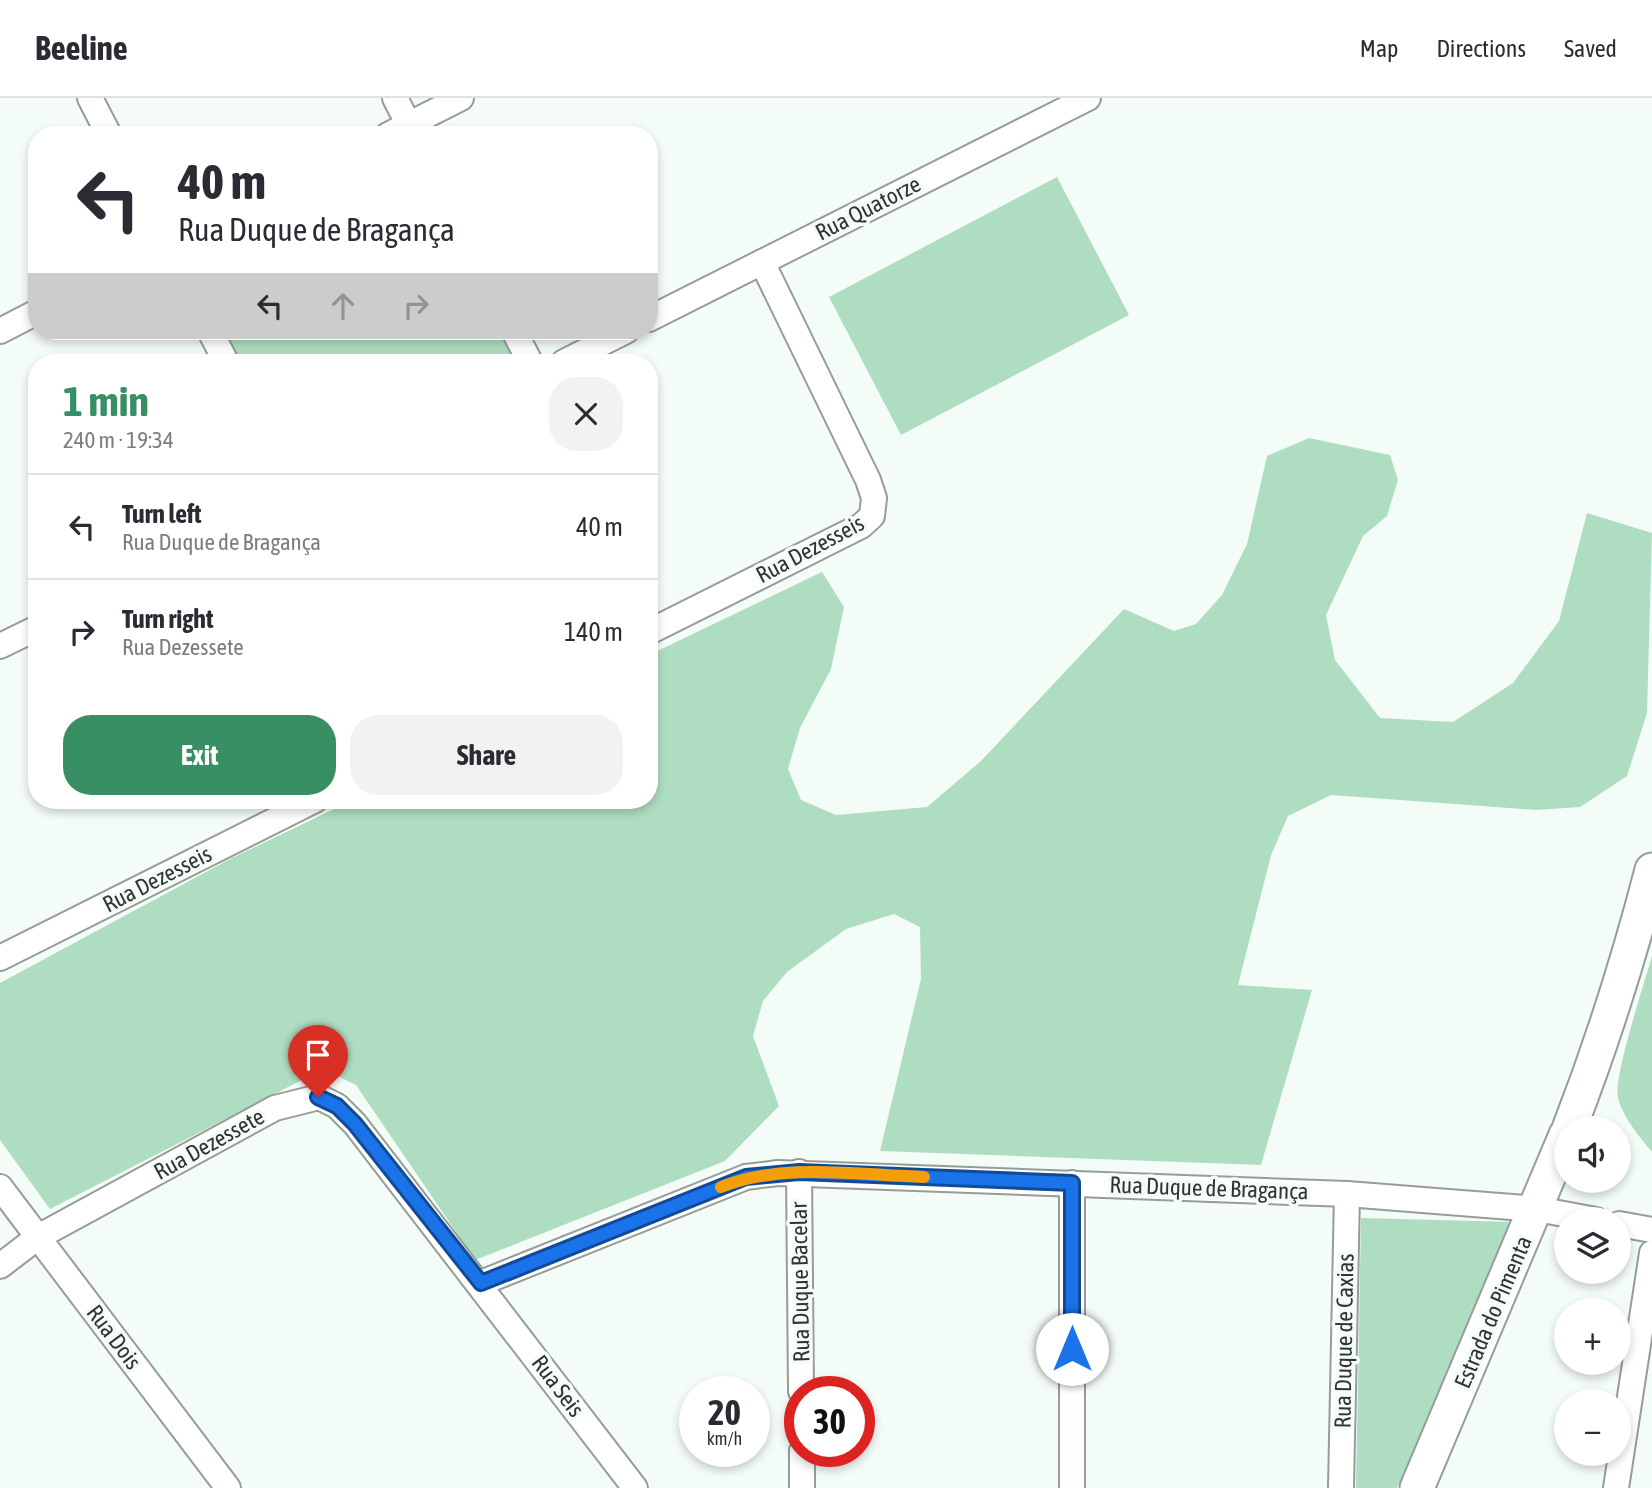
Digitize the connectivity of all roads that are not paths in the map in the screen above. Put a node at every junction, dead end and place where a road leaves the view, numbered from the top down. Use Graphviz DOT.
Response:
graph roads {
  1 [pos="90,98"];
  2 [pos="395,98"];
  3 [pos="461,98"];
  4 [pos="1088,98"];
  5 [pos="104,126"];
  6 [pos="403,126"];
  7 [pos="413,126"];
  8 [pos="762,262"];
  9 [pos="658,314"];
  10 [pos="28,317"];
  11 [pos="0,331"];
  12 [pos="608,340"];
  13 [pos="580,354"];
  14 [pos="658,628"];
  15 [pos="28,632"];
  16 [pos="0,646"];
  17 [pos="297,809"];
  18 [pos="1652,870"];
  19 [pos="0,958"];
  20 [pos="1574,1116"];
  21 [pos="1554,1166"];
  22 [pos="799,1172"];
  23 [pos="1072,1183"];
  24 [pos="0,1187"];
  25 [pos="1347,1194"];
  26 [pos="1537,1209"];
  27 [pos="1554,1212"];
  28 [pos="1631,1226"];
  29 [pos="1652,1230"];
  30 [pos="38,1237"];
  31 [pos="1652,1253"];
  32 [pos="0,1266"];
  33 [pos="481,1283"];
  34 [pos="802,1376"];
  35 [pos="802,1467"];
  36 [pos="629,1486"];
  37 [pos="228,1488"];
  38 [pos="802,1488"];
  39 [pos="1072,1488"];
  40 [pos="1341,1488"];
  41 [pos="1417,1488"];
  42 [pos="1616,1488"];
  1 -- 5 [label="street"];
  2 -- 6 [label="street"];
  3 -- 7 [label="street"];
  4 -- 8 [label="street, Rua Quatorze"];
  8 -- 9 [label="street, Rua Quatorze"];
  8 -- 14 [label="street, Rua Dezesseis"];
  10 -- 11 [label="street"];
  12 -- 13 [label="street"];
  15 -- 16 [label="street"];
  17 -- 19 [label="street, Rua Dezesseis"];
  18 -- 20 [label="main road"];
  21 -- 26 [label="main road, Estrada do Pimenta"];
  22 -- 23 [label="street, Rua Duque de Bragança"];
  22 -- 33 [label="street, Rua Duque de Bragança"];
  22 -- 34 [label="street, Rua Duque Bacelar"];
  23 -- 25 [label="street, Rua Duque de Bragança"];
  23 -- 39 [label="street"];
  24 -- 30 [label="street, Rua Dois"];
  25 -- 26 [label="street, Rua Duque de Bragança"];
  25 -- 40 [label="street, Rua Duque de Caxias"];
  26 -- 27 [label="street, Rua Duque de Bragança"];
  26 -- 41 [label="main road, Estrada do Pimenta"];
  28 -- 29 [label="street"];
  30 -- 32 [label="street, Rua Dezessete"];
  30 -- 33 [label="street, Rua Dezessete"];
  30 -- 37 [label="street, Rua Dois"];
  31 -- 42 [label="street"];
  33 -- 36 [label="street, Rua Seis"];
  35 -- 38 [label="street"];
}
